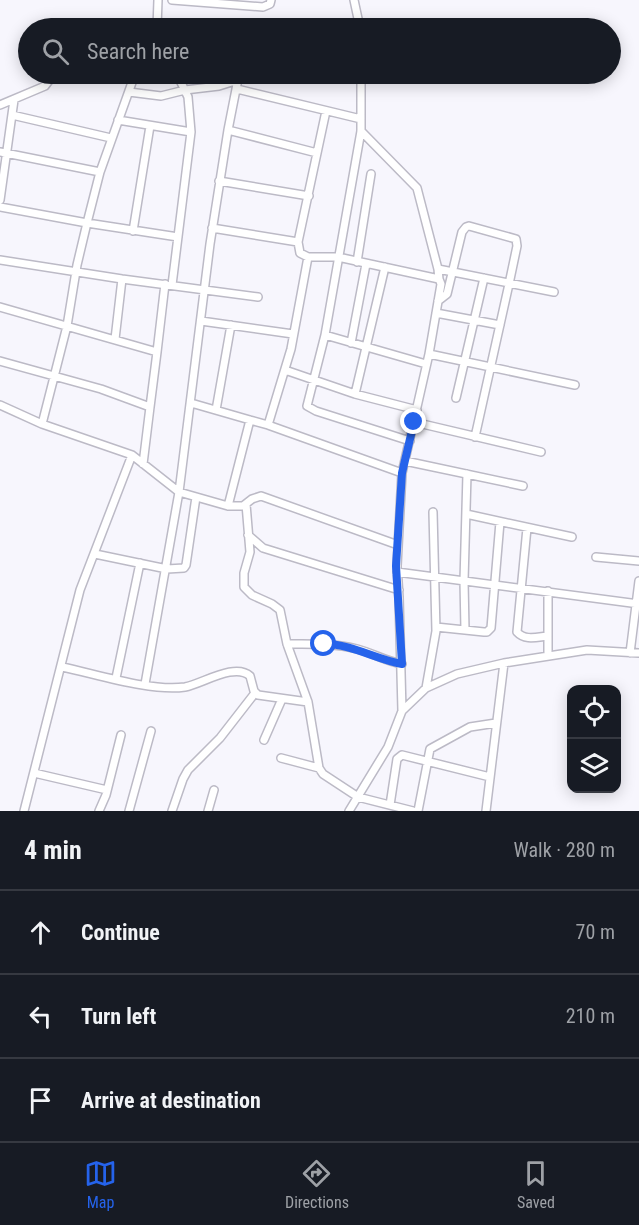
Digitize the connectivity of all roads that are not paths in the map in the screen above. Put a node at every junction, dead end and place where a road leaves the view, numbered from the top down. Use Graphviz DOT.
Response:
graph roads {
  1 [pos="158,0"];
  2 [pos="172,0"];
  3 [pos="271,0"];
  4 [pos="354,0"];
  5 [pos="157,18"];
  6 [pos="358,18"];
  7 [pos="46,84"];
  8 [pos="132,84"];
  9 [pos="182,84"];
  10 [pos="223,84"];
  11 [pos="238,84"];
  12 [pos="361,84"];
  13 [pos="237,89"];
  14 [pos="185,90"];
  15 [pos="129,92"];
  16 [pos="14,100"];
  17 [pos="0,105"];
  18 [pos="326,111"];
  19 [pos="12,116"];
  20 [pos="361,119"];
  21 [pos="118,120"];
  22 [pos="150,126"];
  23 [pos="228,130"];
  24 [pos="361,131"];
  25 [pos="190,132"];
  26 [pos="111,138"];
  27 [pos="3,153"];
  28 [pos="317,153"];
  29 [pos="100,172"];
  30 [pos="371,174"];
  31 [pos="219,181"];
  32 [pos="309,196"];
  33 [pos="0,200"];
  34 [pos="0,207"];
  35 [pos="87,223"];
  36 [pos="212,228"];
  37 [pos="133,231"];
  38 [pos="178,237"];
  39 [pos="298,242"];
  40 [pos="308,257"];
  41 [pos="338,257"];
  42 [pos="0,260"];
  43 [pos="357,262"];
  44 [pos="366,264"];
  45 [pos="385,267"];
  46 [pos="438,269"];
  47 [pos="76,272"];
  48 [pos="453,272"];
  49 [pos="484,278"];
  50 [pos="122,279"];
  51 [pos="439,279"];
  52 [pos="509,284"];
  53 [pos="168,285"];
  54 [pos="204,290"];
  55 [pos="554,292"];
  56 [pos="258,297"];
  57 [pos="438,301"];
  58 [pos="0,307"];
  59 [pos="436,313"];
  60 [pos="201,321"];
  61 [pos="474,321"];
  62 [pos="500,325"];
  63 [pos="68,326"];
  64 [pos="231,326"];
  65 [pos="293,334"];
  66 [pos="325,335"];
  67 [pos="115,339"];
  68 [pos="351,343"];
  69 [pos="366,347"];
  70 [pos="157,352"];
  71 [pos="429,354"];
  72 [pos="0,361"];
  73 [pos="465,361"];
  74 [pos="426,364"];
  75 [pos="490,367"];
  76 [pos="285,370"];
  77 [pos="55,377"];
  78 [pos="315,379"];
  79 [pos="575,385"];
  80 [pos="356,394"];
  81 [pos="456,398"];
  82 [pos="191,403"];
  83 [pos="0,405"];
  84 [pos="150,407"];
  85 [pos="216,410"];
  86 [pos="417,410"];
  87 [pos="250,420"];
  88 [pos="414,422"];
  89 [pos="42,424"];
  90 [pos="268,425"];
  91 [pos="475,437"];
  92 [pos="410,441"];
  93 [pos="541,452"];
  94 [pos="132,455"];
  95 [pos="405,461"];
  96 [pos="143,464"];
  97 [pos="402,473"];
  98 [pos="467,474"];
  99 [pos="523,486"];
  100 [pos="179,492"];
  101 [pos="196,497"];
  102 [pos="246,504"];
  103 [pos="228,506"];
  104 [pos="434,512"];
  105 [pos="466,514"];
  106 [pos="500,522"];
  107 [pos="527,528"];
  108 [pos="248,534"];
  109 [pos="572,537"];
  110 [pos="398,545"];
  111 [pos="95,554"];
  112 [pos="596,557"];
  113 [pos="639,561"];
  114 [pos="140,563"];
  115 [pos="166,569"];
  116 [pos="398,572"];
  117 [pos="436,577"];
  118 [pos="464,581"];
  119 [pos="639,581"];
  120 [pos="495,585"];
  121 [pos="522,588"];
  122 [pos="399,590"];
  123 [pos="548,591"];
  124 [pos="637,603"];
  125 [pos="436,627"];
  126 [pos="465,630"];
  127 [pos="548,636"];
  128 [pos="287,644"];
  129 [pos="630,653"];
  130 [pos="639,654"];
  131 [pos="548,656"];
  132 [pos="504,663"];
  133 [pos="402,664"];
  134 [pos="62,667"];
  135 [pos="116,678"];
  136 [pos="145,684"];
  137 [pos="426,688"];
  138 [pos="255,693"];
  139 [pos="282,699"];
  140 [pos="308,702"];
  141 [pos="402,711"];
  142 [pos="496,723"];
  143 [pos="151,731"];
  144 [pos="121,735"];
  145 [pos="264,740"];
  146 [pos="281,758"];
  147 [pos="426,761"];
  148 [pos="319,768"];
  149 [pos="34,773"];
  150 [pos="490,777"];
  151 [pos="107,790"];
  152 [pos="214,790"];
  153 [pos="358,797"];
  154 [pos="393,808"];
  155 [pos="24,811"];
  156 [pos="99,811"];
  157 [pos="129,811"];
  158 [pos="172,811"];
  159 [pos="208,811"];
  160 [pos="349,811"];
  161 [pos="413,811"];
  162 [pos="418,811"];
  163 [pos="486,811"];
  1 -- 5 [label="street"];
  2 -- 3 [label="street"];
  4 -- 6 [label="street"];
  7 -- 16 [label="street"];
  8 -- 15 [label="street"];
  9 -- 14 [label="street"];
  10 -- 14 [label="street"];
  11 -- 13 [label="street"];
  12 -- 20 [label="street"];
  13 -- 18 [label="street"];
  13 -- 23 [label="street"];
  14 -- 15 [label="street"];
  14 -- 25 [label="street"];
  15 -- 21 [label="street"];
  16 -- 17 [label="street"];
  16 -- 19 [label="street"];
  18 -- 20 [label="street"];
  18 -- 28 [label="street"];
  19 -- 26 [label="street"];
  19 -- 27 [label="street"];
  20 -- 24 [label="street"];
  21 -- 22 [label="street"];
  21 -- 26 [label="street"];
  22 -- 25 [label="street"];
  22 -- 37 [label="street"];
  23 -- 28 [label="street"];
  23 -- 31 [label="street"];
  24 -- 41 [label="street"];
  24 -- 46 [label="street"];
  25 -- 38 [label="street"];
  26 -- 29 [label="street"];
  27 -- 29 [label="street"];
  27 -- 33 [label="street"];
  28 -- 32 [label="street"];
  29 -- 35 [label="street"];
  30 -- 43 [label="street"];
  31 -- 32 [label="street"];
  31 -- 36 [label="street"];
  32 -- 39 [label="street"];
  34 -- 35 [label="street"];
  35 -- 37 [label="street"];
  35 -- 47 [label="street"];
  36 -- 39 [label="street"];
  36 -- 54 [label="street"];
  37 -- 38 [label="street"];
  38 -- 53 [label="street"];
  39 -- 40 [label="street"];
  40 -- 41 [label="street"];
  40 -- 65 [label="street"];
  41 -- 43 [label="street"];
  41 -- 66 [label="street"];
  42 -- 47 [label="street"];
  43 -- 44 [label="street"];
  44 -- 45 [label="street"];
  44 -- 68 [label="street"];
  45 -- 51 [label="street"];
  45 -- 69 [label="street"];
  46 -- 48 [label="street"];
  46 -- 51 [label="street"];
  47 -- 50 [label="street"];
  47 -- 63 [label="street"];
  48 -- 49 [label="street"];
  48 -- 52 [label="street"];
  48 -- 57 [label="street"];
  49 -- 52 [label="street"];
  49 -- 61 [label="street"];
  50 -- 53 [label="street"];
  50 -- 67 [label="street"];
  51 -- 57 [label="street"];
  52 -- 55 [label="street"];
  52 -- 62 [label="street"];
  53 -- 54 [label="street"];
  53 -- 70 [label="street"];
  54 -- 56 [label="street"];
  54 -- 60 [label="street"];
  57 -- 59 [label="street"];
  58 -- 63 [label="street"];
  59 -- 61 [label="street"];
  59 -- 71 [label="street"];
  60 -- 64 [label="street"];
  60 -- 82 [label="street"];
  61 -- 62 [label="street"];
  61 -- 73 [label="street"];
  62 -- 75 [label="street"];
  63 -- 67 [label="street"];
  63 -- 77 [label="street"];
  64 -- 65 [label="street"];
  64 -- 85 [label="street"];
  65 -- 76 [label="street"];
  66 -- 68 [label="street"];
  66 -- 78 [label="street"];
  67 -- 70 [label="street"];
  68 -- 69 [label="street"];
  69 -- 74 [label="street"];
  69 -- 80 [label="street"];
  70 -- 84 [label="street"];
  71 -- 73 [label="street"];
  71 -- 74 [label="street"];
  72 -- 77 [label="street"];
  73 -- 75 [label="street"];
  73 -- 81 [label="street"];
  74 -- 86 [label="street"];
  75 -- 79 [label="street"];
  75 -- 91 [label="street"];
  76 -- 78 [label="street"];
  76 -- 90 [label="street"];
  77 -- 84 [label="street"];
  77 -- 89 [label="street"];
  78 -- 80 [label="street"];
  78 -- 92 [label="street"];
  80 -- 86 [label="street"];
  82 -- 85 [label="street"];
  82 -- 100 [label="street"];
  83 -- 89 [label="street"];
  84 -- 96 [label="street"];
  85 -- 87 [label="street"];
  86 -- 88 [label="street"];
  87 -- 90 [label="street"];
  87 -- 103 [label="street"];
  88 -- 91 [label="street"];
  88 -- 92 [label="street"];
  89 -- 94 [label="street"];
  90 -- 97 [label="street"];
  91 -- 93 [label="street"];
  92 -- 95 [label="street"];
  94 -- 96 [label="street"];
  94 -- 111 [label="street"];
  95 -- 97 [label="street"];
  95 -- 98 [label="street"];
  96 -- 100 [label="street"];
  97 -- 110 [label="street"];
  98 -- 99 [label="street"];
  98 -- 105 [label="street"];
  100 -- 101 [label="street"];
  100 -- 115 [label="street"];
  101 -- 103 [label="street"];
  101 -- 115 [label="street"];
  102 -- 103 [label="street"];
  102 -- 108 [label="street"];
  102 -- 110 [label="street"];
  104 -- 117 [label="street"];
  105 -- 106 [label="street"];
  105 -- 118 [label="street"];
  106 -- 107 [label="street"];
  106 -- 120 [label="street"];
  107 -- 109 [label="street"];
  107 -- 121 [label="street"];
  108 -- 122 [label="street"];
  108 -- 128 [label="street"];
  110 -- 116 [label="street"];
  111 -- 114 [label="street"];
  111 -- 134 [label="street"];
  112 -- 113 [label="street"];
  114 -- 115 [label="street"];
  114 -- 135 [label="street"];
  115 -- 136 [label="street"];
  116 -- 117 [label="street"];
  116 -- 122 [label="street"];
  117 -- 118 [label="street"];
  117 -- 125 [label="street"];
  118 -- 120 [label="street"];
  118 -- 126 [label="street"];
  119 -- 124 [label="street"];
  120 -- 121 [label="street"];
  120 -- 126 [label="street"];
  121 -- 123 [label="street"];
  121 -- 127 [label="street"];
  122 -- 133 [label="street"];
  123 -- 124 [label="street"];
  123 -- 127 [label="street"];
  124 -- 129 [label="street"];
  125 -- 126 [label="street"];
  125 -- 137 [label="street"];
  127 -- 131 [label="street"];
  128 -- 133 [label="street"];
  128 -- 140 [label="street"];
  129 -- 130 [label="street"];
  129 -- 131 [label="street"];
  131 -- 132 [label="street"];
  132 -- 137 [label="street"];
  132 -- 142 [label="street"];
  133 -- 141 [label="street"];
  134 -- 135 [label="street"];
  134 -- 149 [label="street"];
  135 -- 136 [label="street"];
  136 -- 138 [label="street"];
  137 -- 141 [label="street"];
  138 -- 139 [label="street"];
  138 -- 158 [label="street"];
  139 -- 140 [label="street"];
  139 -- 145 [label="street"];
  140 -- 148 [label="street"];
  141 -- 153 [label="street"];
  142 -- 147 [label="street"];
  142 -- 150 [label="street"];
  143 -- 157 [label="street"];
  144 -- 151 [label="street"];
  146 -- 148 [label="street"];
  147 -- 150 [label="street"];
  147 -- 154 [label="street"];
  147 -- 162 [label="street"];
  148 -- 153 [label="street"];
  149 -- 151 [label="street"];
  149 -- 155 [label="street"];
  150 -- 163 [label="street"];
  151 -- 156 [label="street"];
  152 -- 159 [label="street"];
  153 -- 154 [label="street"];
  153 -- 160 [label="street"];
  154 -- 161 [label="street"];
}
